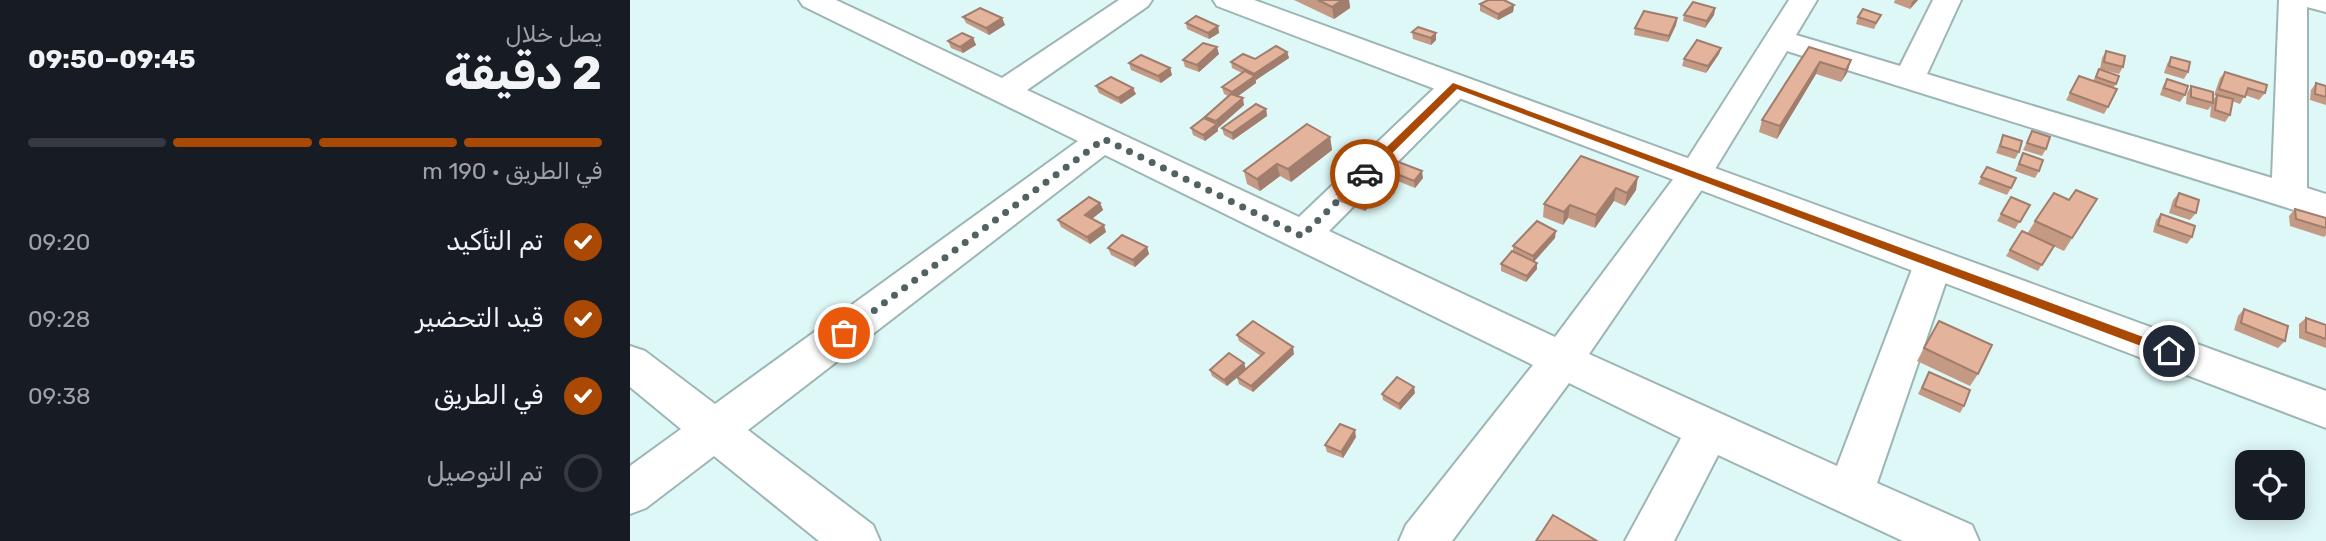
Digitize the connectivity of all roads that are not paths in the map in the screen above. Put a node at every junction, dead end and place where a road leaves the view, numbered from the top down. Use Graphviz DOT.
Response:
graph roads {
  1 [pos="813,0"];
  2 [pos="1138,0"];
  3 [pos="1227,0"];
  4 [pos="1803,0"];
  5 [pos="1947,0"];
  6 [pos="2292,0"];
  7 [pos="2312,0"];
  8 [pos="2326,3"];
  9 [pos="1779,39"];
  10 [pos="1909,79"];
  11 [pos="1456,85"];
  12 [pos="1004,91"];
  13 [pos="1104,139"];
  14 [pos="1695,174"];
  15 [pos="2289,196"];
  16 [pos="2326,207"];
  17 [pos="1302,236"];
  18 [pos="1933,264"];
  19 [pos="1562,360"];
  20 [pos="630,363"];
  21 [pos="2326,410"];
  22 [pos="715,430"];
  23 [pos="1708,430"];
  24 [pos="630,493"];
  25 [pos="1850,493"];
  26 [pos="856,541"];
  27 [pos="1423,541"];
  28 [pos="1649,541"];
  29 [pos="1955,541"];
  1 -- 12 [label="street"];
  2 -- 12 [label="street"];
  3 -- 11 [label="street"];
  4 -- 9 [label="street"];
  5 -- 10 [label="street"];
  6 -- 15 [label="street"];
  7 -- 8 [label="street"];
  9 -- 10 [label="street"];
  9 -- 14 [label="street"];
  10 -- 15 [label="street"];
  11 -- 14 [label="street"];
  11 -- 17 [label="street"];
  12 -- 13 [label="street"];
  13 -- 17 [label="street"];
  13 -- 22 [label="street"];
  14 -- 18 [label="street"];
  14 -- 19 [label="street"];
  15 -- 16 [label="street"];
  17 -- 19 [label="street"];
  18 -- 21 [label="street"];
  18 -- 25 [label="street"];
  19 -- 23 [label="street"];
  19 -- 27 [label="street"];
  20 -- 22 [label="street"];
  22 -- 24 [label="street"];
  22 -- 26 [label="street"];
  23 -- 25 [label="street"];
  23 -- 28 [label="street"];
  25 -- 29 [label="street"];
}
